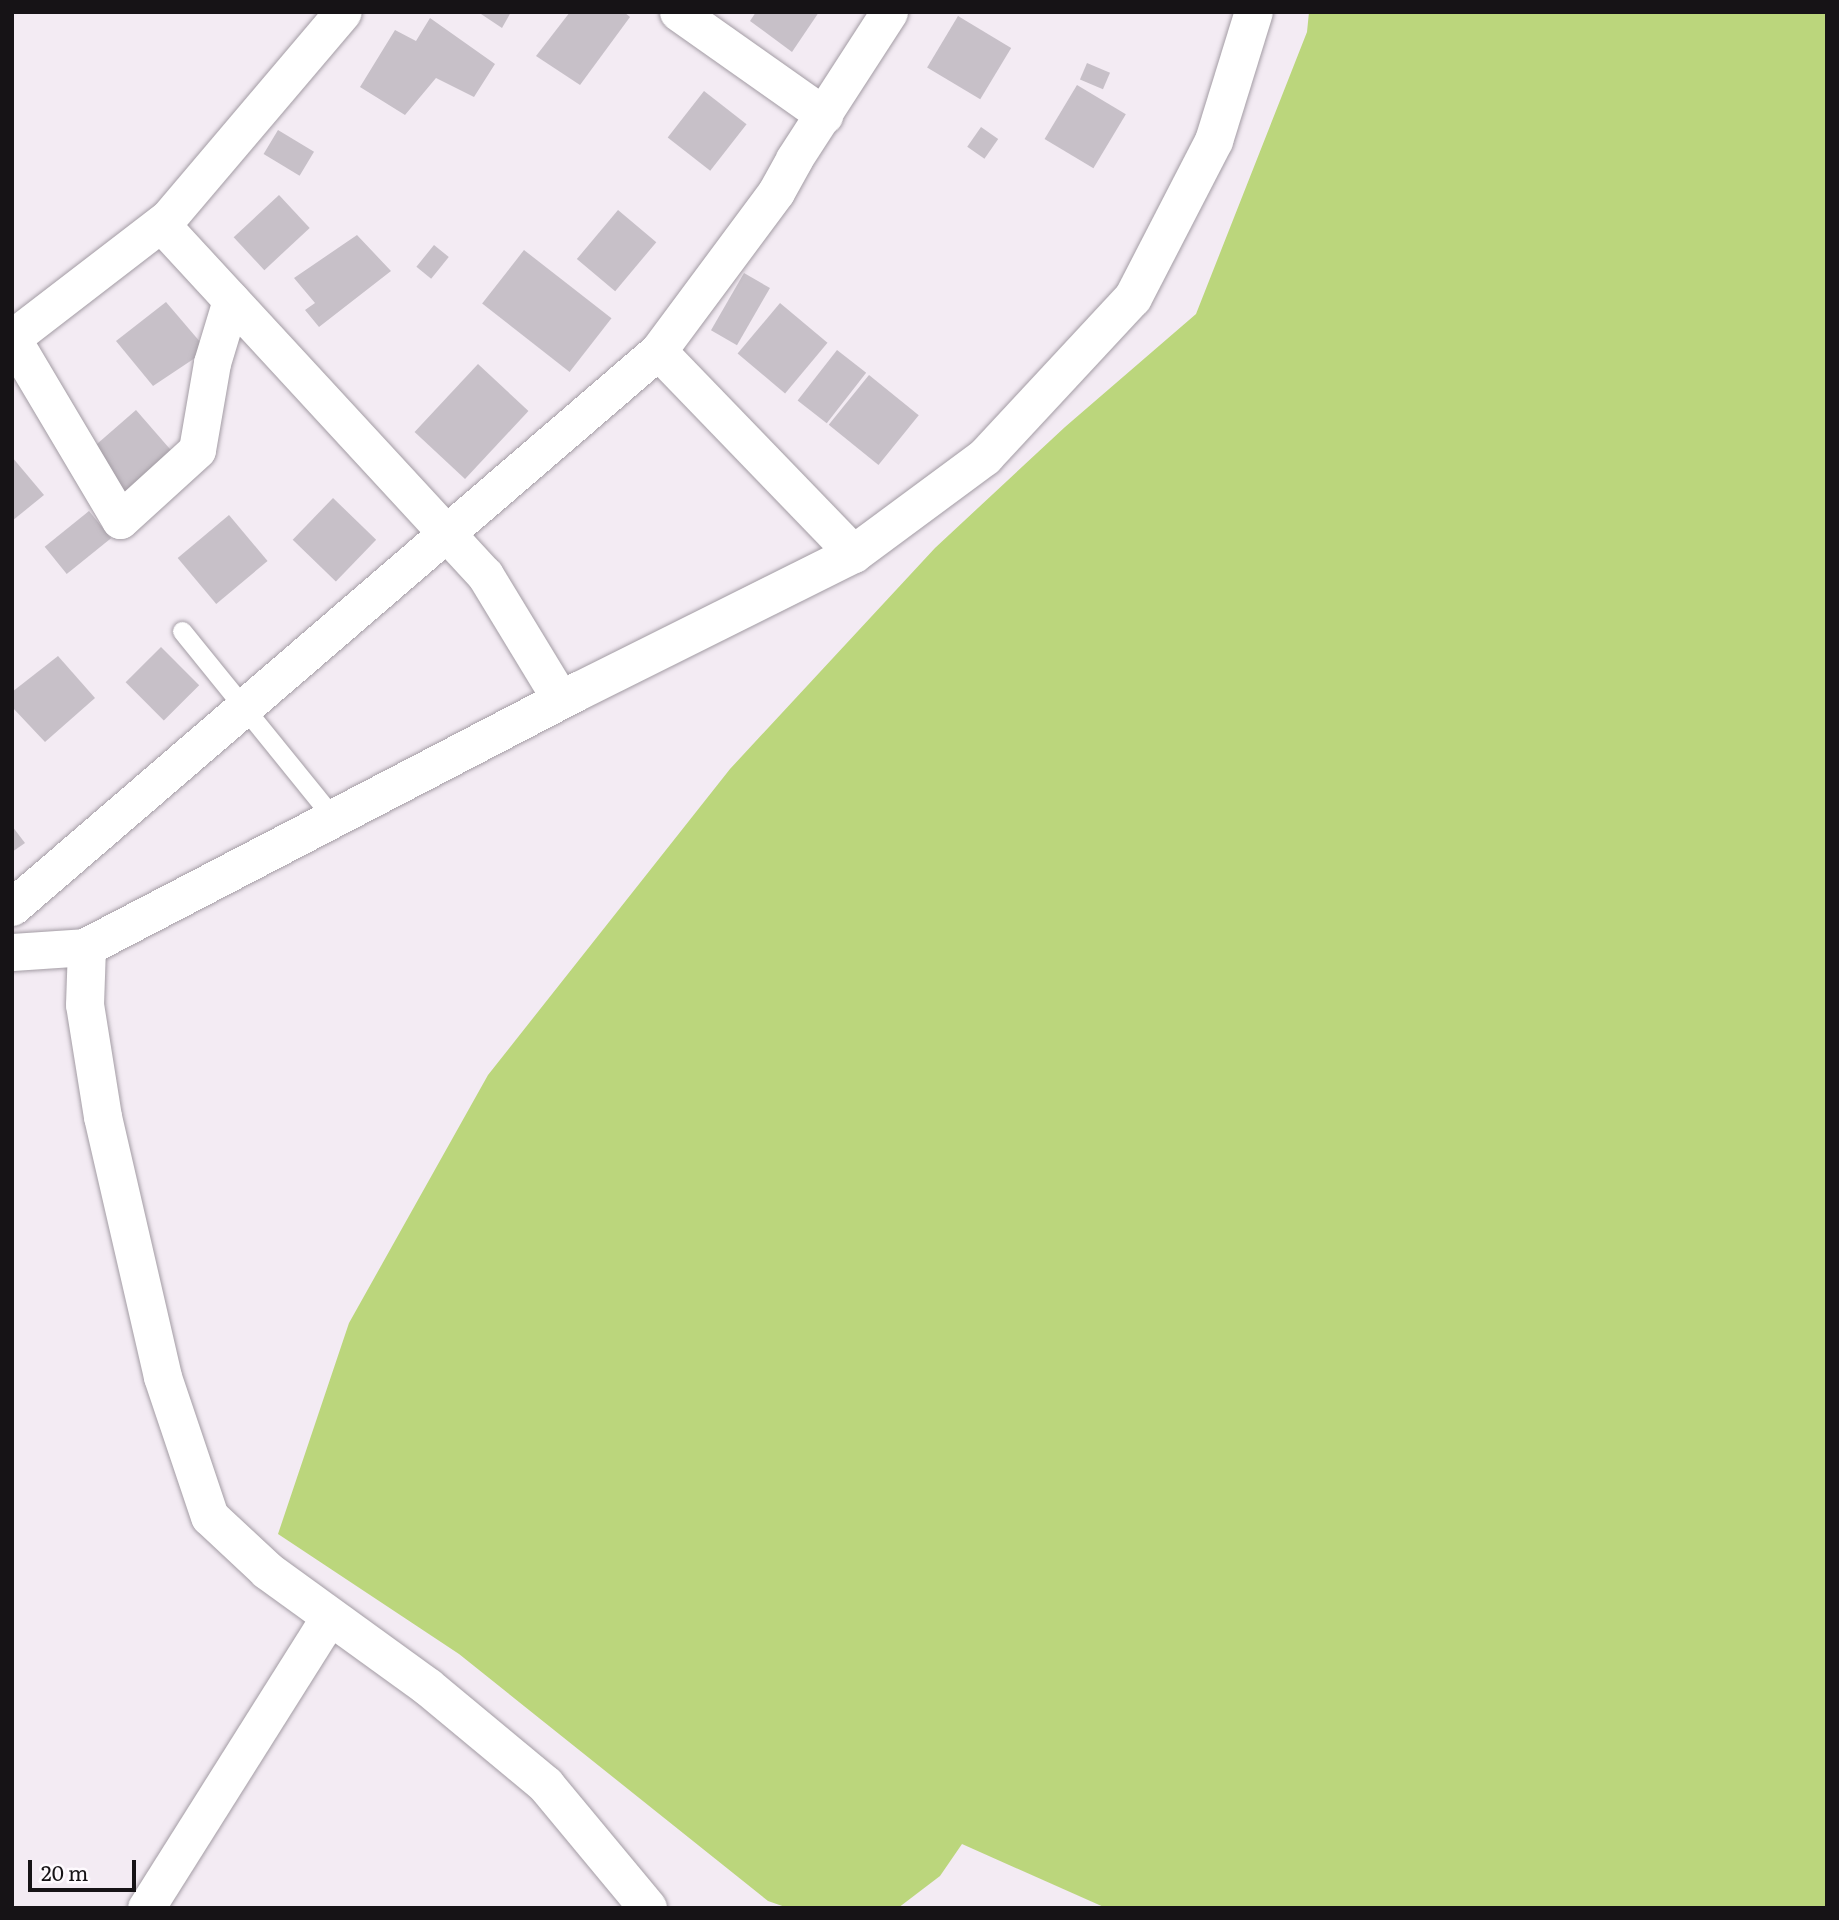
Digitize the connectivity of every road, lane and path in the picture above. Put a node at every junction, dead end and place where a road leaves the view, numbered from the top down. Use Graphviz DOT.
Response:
graph roads {
  1 [pos="343,12"];
  2 [pos="678,12"];
  3 [pos="889,12"];
  4 [pos="1254,12"];
  5 [pos="824,115"];
  6 [pos="161,224"];
  7 [pos="231,300"];
  8 [pos="658,351"];
  9 [pos="447,533"];
  10 [pos="854,554"];
  11 [pos="181,631"];
  12 [pos="561,700"];
  13 [pos="244,708"];
  14 [pos="334,819"];
  15 [pos="12,907"];
  16 [pos="87,947"];
  17 [pos="12,952"];
  18 [pos="330,1616"];
  19 [pos="146,1908"];
  20 [pos="648,1908"];
  1 -- 6 [label="street"];
  2 -- 5 [label="street"];
  3 -- 5 [label="street"];
  4 -- 10 [label="street"];
  5 -- 8 [label="street"];
  6 -- 7 [label="street"];
  6 -- 7 [label="street"];
  7 -- 9 [label="street"];
  8 -- 9 [label="street"];
  8 -- 10 [label="street"];
  9 -- 12 [label="street"];
  9 -- 13 [label="street"];
  10 -- 12 [label="street"];
  11 -- 13 [label="lane"];
  12 -- 14 [label="street"];
  13 -- 14 [label="lane"];
  13 -- 15 [label="street"];
  14 -- 16 [label="street"];
  16 -- 17 [label="street"];
  16 -- 18 [label="street"];
  18 -- 19 [label="street"];
  18 -- 20 [label="street"];
}
